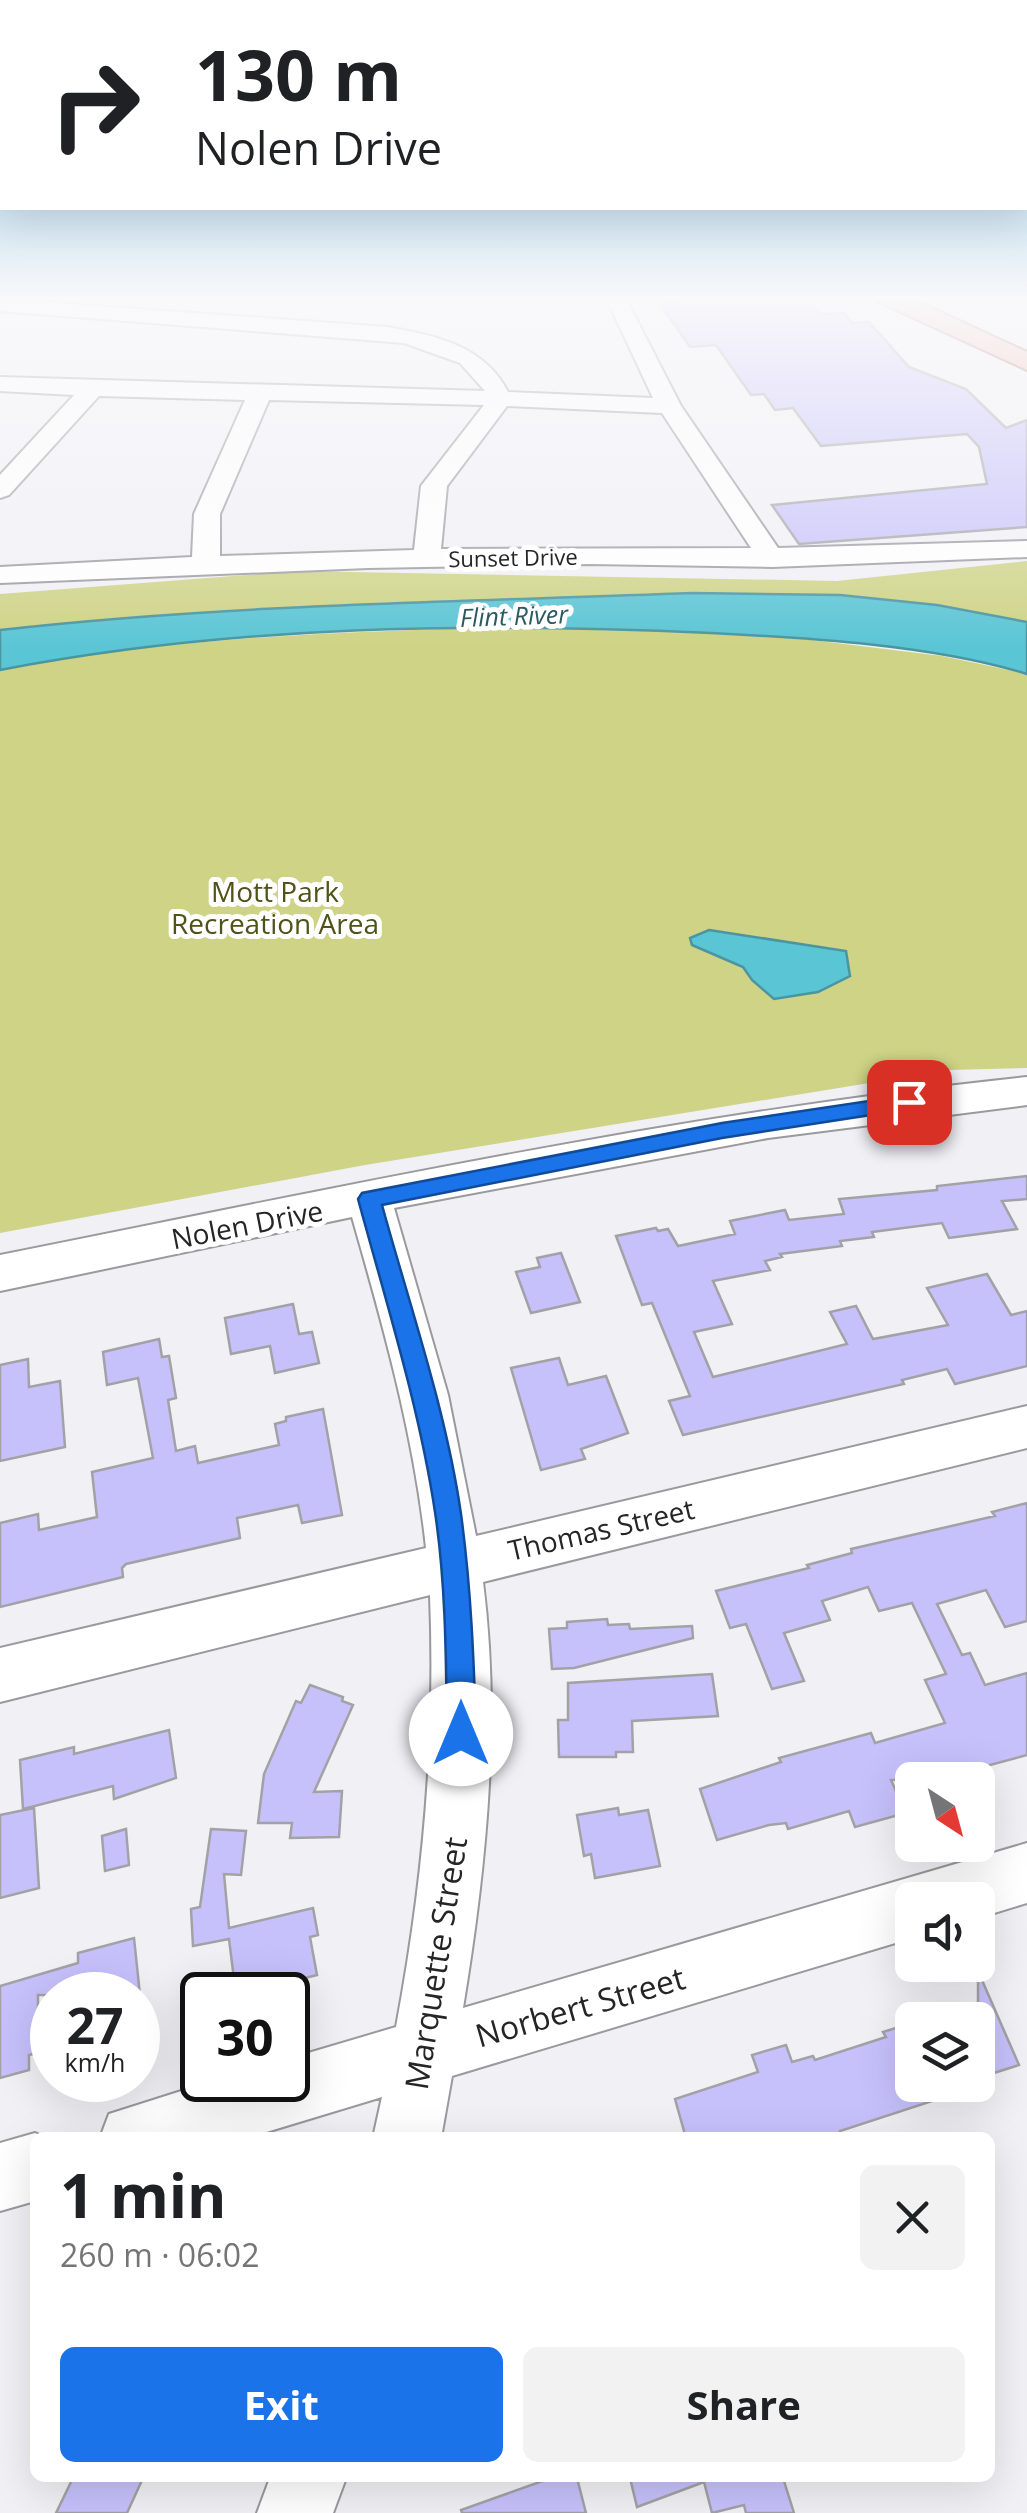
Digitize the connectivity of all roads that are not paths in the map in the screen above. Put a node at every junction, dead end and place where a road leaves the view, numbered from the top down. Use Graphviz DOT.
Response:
graph roads {
  1 [pos="70,414"];
  2 [pos="251,414"];
  3 [pos="492,414"];
  4 [pos="675,414"];
  5 [pos="0,490"];
  6 [pos="1027,550"];
  7 [pos="426,558"];
  8 [pos="772,559"];
  9 [pos="206,563"];
  10 [pos="0,575"];
  11 [pos="1027,1091"];
  12 [pos="370,1199"];
  13 [pos="0,1273"];
  14 [pos="1027,1427"];
  15 [pos="454,1564"];
  16 [pos="0,1676"];
  17 [pos="1027,1873"];
  18 [pos="995,1883"];
  19 [pos="895,1912"];
  20 [pos="423,2052"];
  21 [pos="153,2132"];
  22 [pos="408,2132"];
  23 [pos="30,2168"];
  24 [pos="0,2177"];
  25 [pos="307,2482"];
  26 [pos="295,2513"];
  1 -- 5 [label="street"];
  2 -- 9 [label="street"];
  3 -- 7 [label="street"];
  4 -- 8 [label="street"];
  6 -- 8 [label="street, Sunset Drive"];
  7 -- 8 [label="street, Sunset Drive"];
  7 -- 9 [label="street, Sunset Drive"];
  9 -- 10 [label="street, Sunset Drive"];
  11 -- 12 [label="street, Nolen Drive"];
  12 -- 13 [label="street, Nolen Drive"];
  12 -- 15 [label="street, Marquette Street"];
  14 -- 15 [label="street, Thomas Street"];
  15 -- 16 [label="street, Thomas Street"];
  15 -- 20 [label="street, Marquette Street"];
  17 -- 18 [label="street"];
  19 -- 20 [label="street, Norbert Street"];
  20 -- 21 [label="street, Norbert Street"];
  20 -- 22 [label="street, Marquette Street"];
  23 -- 24 [label="street"];
  25 -- 26 [label="street"];
}
